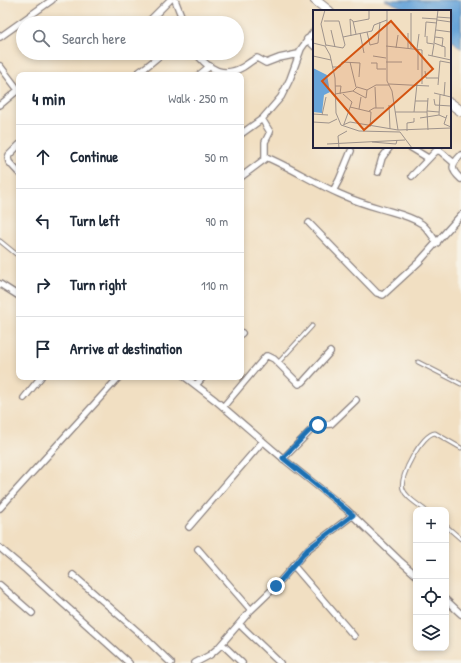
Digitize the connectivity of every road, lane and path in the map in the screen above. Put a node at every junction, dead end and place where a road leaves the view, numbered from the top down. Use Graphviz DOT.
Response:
graph roads {
  1 [pos="52,0"];
  2 [pos="170,0"];
  3 [pos="175,0"];
  4 [pos="316,0"];
  5 [pos="328,10"];
  6 [pos="30,16"];
  7 [pos="154,16"];
  8 [pos="181,16"];
  9 [pos="16,26"];
  10 [pos="313,32"];
  11 [pos="0,37"];
  12 [pos="307,39"];
  13 [pos="313,45"];
  14 [pos="298,54"];
  15 [pos="154,60"];
  16 [pos="202,60"];
  17 [pos="0,66"];
  18 [pos="210,66"];
  19 [pos="139,72"];
  20 [pos="203,72"];
  21 [pos="16,88"];
  22 [pos="16,93"];
  23 [pos="451,104"];
  24 [pos="0,105"];
  25 [pos="461,111"];
  26 [pos="262,119"];
  27 [pos="244,132"];
  28 [pos="16,148"];
  29 [pos="389,148"];
  30 [pos="412,148"];
  31 [pos="351,151"];
  32 [pos="461,155"];
  33 [pos="266,156"];
  34 [pos="428,158"];
  35 [pos="454,163"];
  36 [pos="16,170"];
  37 [pos="378,172"];
  38 [pos="244,176"];
  39 [pos="412,176"];
  40 [pos="461,179"];
  41 [pos="333,191"];
  42 [pos="461,215"];
  43 [pos="309,223"];
  44 [pos="0,241"];
  45 [pos="437,243"];
  46 [pos="16,254"];
  47 [pos="0,284"];
  48 [pos="16,294"];
  49 [pos="312,326"];
  50 [pos="330,352"];
  51 [pos="418,362"];
  52 [pos="278,363"];
  53 [pos="39,380"];
  54 [pos="116,380"];
  55 [pos="189,380"];
  56 [pos="200,380"];
  57 [pos="461,384"];
  58 [pos="196,385"];
  59 [pos="24,398"];
  60 [pos="356,400"];
  61 [pos="223,407"];
  62 [pos="263,441"];
  63 [pos="461,448"];
  64 [pos="283,458"];
  65 [pos="421,507"];
  66 [pos="0,508"];
  67 [pos="353,515"];
  68 [pos="189,527"];
  69 [pos="449,529"];
  70 [pos="461,539"];
  71 [pos="0,548"];
  72 [pos="198,549"];
  73 [pos="293,565"];
  74 [pos="413,572"];
  75 [pos="72,575"];
  76 [pos="0,585"];
  77 [pos="449,603"];
  78 [pos="251,610"];
  79 [pos="32,613"];
  80 [pos="461,614"];
  81 [pos="239,624"];
  82 [pos="354,636"];
  83 [pos="222,644"];
  84 [pos="129,663"];
  85 [pos="171,663"];
  86 [pos="195,663"];
  87 [pos="242,663"];
  88 [pos="280,663"];
  1 -- 6 [label="street"];
  2 -- 7 [label="street"];
  3 -- 8 [label="street"];
  4 -- 5 [label="main road"];
  9 -- 11 [label="street"];
  10 -- 12 [label="street"];
  12 -- 13 [label="street"];
  12 -- 14 [label="street"];
  14 -- 18 [label="street"];
  14 -- 26 [label="street"];
  15 -- 19 [label="street"];
  16 -- 18 [label="street"];
  17 -- 21 [label="street"];
  18 -- 20 [label="street"];
  22 -- 24 [label="street"];
  23 -- 25 [label="main road"];
  26 -- 27 [label="street"];
  26 -- 33 [label="street"];
  28 -- 36 [label="street"];
  29 -- 37 [label="street"];
  30 -- 34 [label="street"];
  31 -- 41 [label="street"];
  32 -- 35 [label="street"];
  33 -- 38 [label="street"];
  33 -- 41 [label="street"];
  34 -- 35 [label="street"];
  34 -- 39 [label="street"];
  35 -- 40 [label="street"];
  41 -- 45 [label="street"];
  42 -- 45 [label="street"];
  43 -- 45 [label="street"];
  44 -- 46 [label="lane"];
  47 -- 48 [label="street"];
  49 -- 52 [label="lane"];
  50 -- 52 [label="street"];
  51 -- 57 [label="lane"];
  52 -- 61 [label="street"];
  53 -- 59 [label="street"];
  54 -- 66 [label="street"];
  55 -- 58 [label="street"];
  56 -- 58 [label="street"];
  58 -- 61 [label="street"];
  60 -- 64 [label="street"];
  61 -- 62 [label="street"];
  62 -- 64 [label="street"];
  62 -- 68 [label="street"];
  63 -- 65 [label="lane"];
  64 -- 67 [label="street"];
  67 -- 73 [label="street"];
  67 -- 74 [label="street"];
  69 -- 70 [label="lane"];
  71 -- 84 [label="street"];
  72 -- 78 [label="street"];
  73 -- 78 [label="street"];
  73 -- 82 [label="street"];
  75 -- 85 [label="street"];
  76 -- 79 [label="street"];
  77 -- 80 [label="street"];
  78 -- 81 [label="street"];
  81 -- 83 [label="street"];
  81 -- 88 [label="street"];
  83 -- 86 [label="street"];
  83 -- 87 [label="street"];
}
